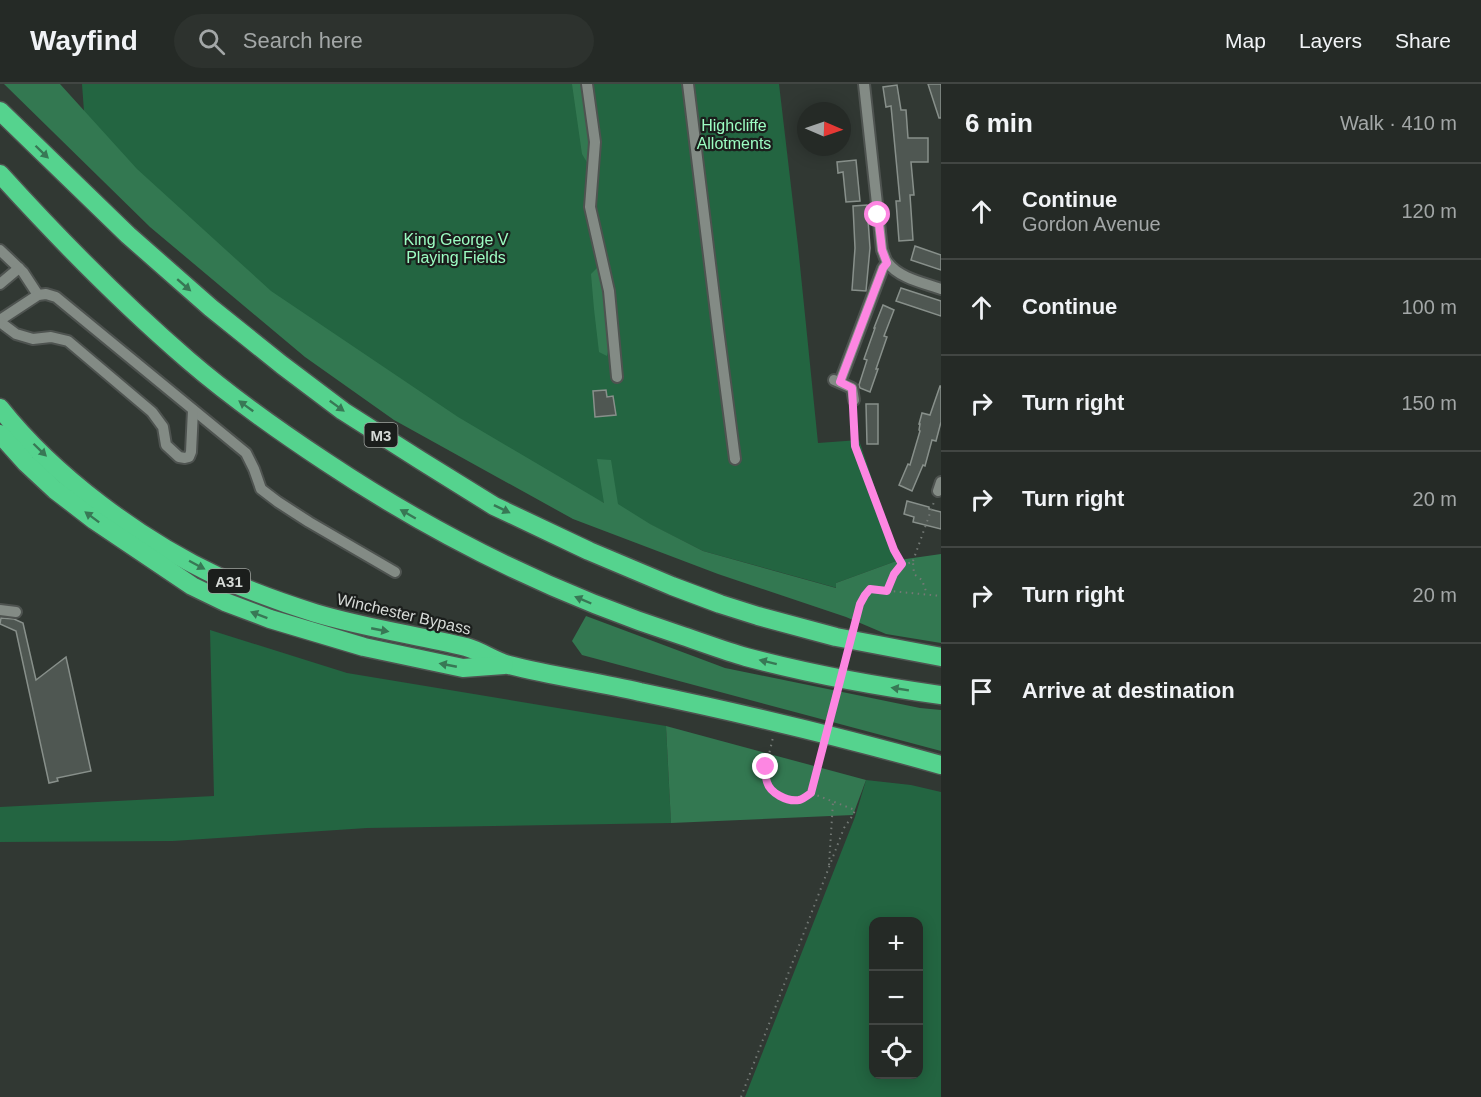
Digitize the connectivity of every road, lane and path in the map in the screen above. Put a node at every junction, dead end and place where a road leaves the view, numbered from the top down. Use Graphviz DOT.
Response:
graph roads {
  1 [pos="587,84"];
  2 [pos="688,84"];
  3 [pos="864,84"];
  4 [pos="0,111"];
  5 [pos="0,174"];
  6 [pos="1,252"];
  7 [pos="887,263"];
  8 [pos="19,268"];
  9 [pos="0,284"];
  10 [pos="941,289"];
  11 [pos="38,295"];
  12 [pos="0,321"];
  13 [pos="617,377"];
  14 [pos="854,400"];
  15 [pos="0,408"];
  16 [pos="193,410"];
  17 [pos="4,444"];
  18 [pos="735,459"];
  19 [pos="939,487"];
  20 [pos="913,562"];
  21 [pos="902,564"];
  22 [pos="395,572"];
  23 [pos="887,591"];
  24 [pos="927,594"];
  25 [pos="941,596"];
  26 [pos="0,610"];
  27 [pos="16,612"];
  28 [pos="941,657"];
  29 [pos="506,664"];
  30 [pos="941,695"];
  31 [pos="775,731"];
  32 [pos="941,765"];
  33 [pos="811,793"];
  34 [pos="833,802"];
  35 [pos="829,868"];
  36 [pos="741,1097"];
  1 -- 13 [label="street"];
  2 -- 18 [label="street"];
  3 -- 7 [label="street"];
  4 -- 28 [label="highway, M3, one-way"];
  30 -- 5 [label="highway, one-way"];
  6 -- 8 [label="street"];
  7 -- 10 [label="street"];
  7 -- 14 [label="street"];
  8 -- 9 [label="street"];
  8 -- 11 [label="street"];
  11 -- 12 [label="street"];
  11 -- 16 [label="street"];
  12 -- 16 [label="street"];
  14 -- 21 [label="path"];
  15 -- 29 [label="highway, Winchester Bypass / A31, one-way"];
  16 -- 22 [label="street"];
  29 -- 17 [label="highway, A31, one-way"];
  19 -- 20 [label="path"];
  20 -- 21 [label="path"];
  20 -- 24 [label="path"];
  21 -- 23 [label="path"];
  23 -- 24 [label="path"];
  23 -- 33 [label="path, bridge"];
  24 -- 25 [label="path"];
  26 -- 27 [label="street"];
  29 -- 32 [label="highway, A31"];
  31 -- 33 [label="path"];
  33 -- 34 [label="path"];
  34 -- 35 [label="path"];
  34 -- 35 [label="path"];
  35 -- 36 [label="path"];
}
